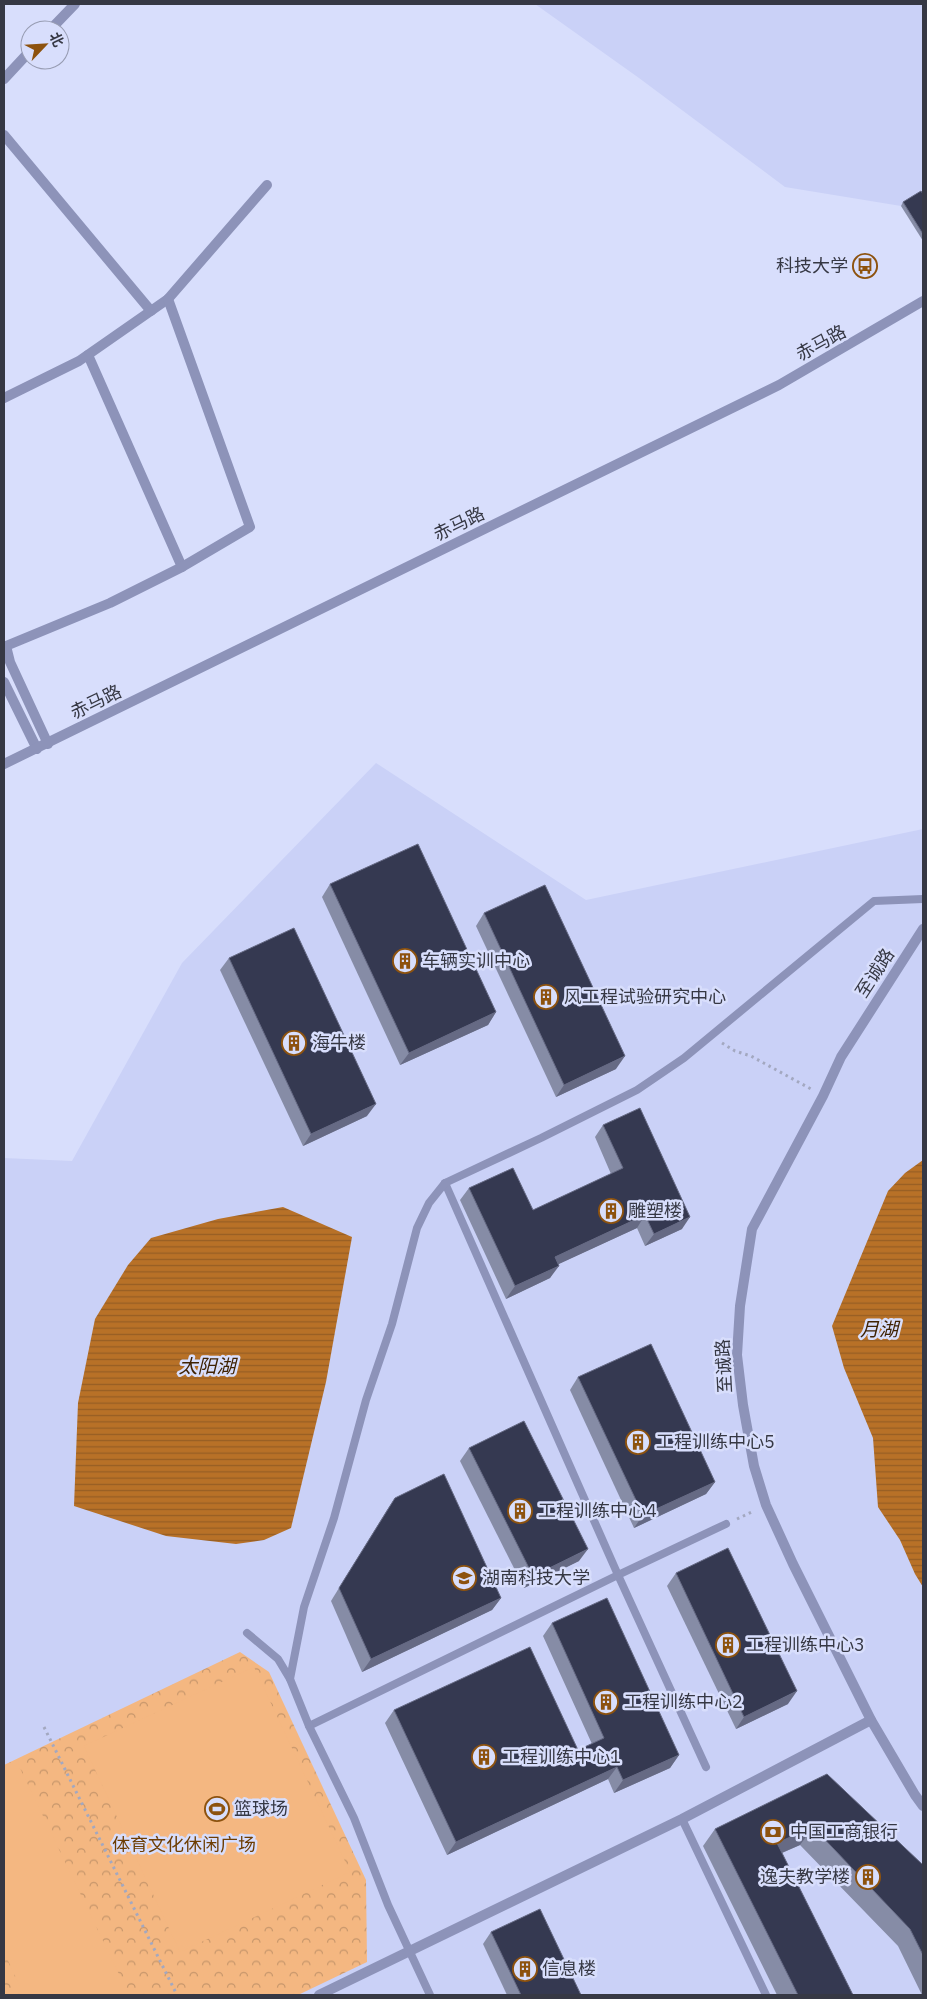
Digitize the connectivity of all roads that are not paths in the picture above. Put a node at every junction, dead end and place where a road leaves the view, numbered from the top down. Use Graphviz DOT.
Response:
graph roads {
  1 [pos="75,4"];
  2 [pos="60,20"];
  3 [pos="20,62"];
  4 [pos="4,79"];
  5 [pos="4,135"];
  6 [pos="267,186"];
  7 [pos="168,298"];
  8 [pos="923,301"];
  9 [pos="151,311"];
  10 [pos="88,355"];
  11 [pos="4,398"];
  12 [pos="182,566"];
  13 [pos="4,682"];
  14 [pos="48,744"];
  15 [pos="37,749"];
  16 [pos="4,764"];
  17 [pos="923,900"];
  18 [pos="923,929"];
  19 [pos="445,1183"];
  20 [pos="726,1524"];
  21 [pos="618,1574"];
  22 [pos="247,1633"];
  23 [pos="290,1679"];
  24 [pos="871,1720"];
  25 [pos="309,1726"];
  26 [pos="706,1768"];
  27 [pos="923,1806"];
  28 [pos="682,1819"];
  29 [pos="410,1951"];
  30 [pos="319,1995"];
  31 [pos="430,1995"];
  32 [pos="766,1995"];
  1 -- 2 [label="street"];
  3 -- 4 [label="street"];
  5 -- 9 [label="street"];
  6 -- 7 [label="street"];
  7 -- 9 [label="street"];
  7 -- 12 [label="street"];
  8 -- 14 [label="street, 赤马路"];
  9 -- 10 [label="street"];
  10 -- 11 [label="street"];
  10 -- 12 [label="street"];
  12 -- 14 [label="street"];
  13 -- 15 [label="street"];
  14 -- 15 [label="street, 赤马路"];
  15 -- 16 [label="street, 赤马路"];
  17 -- 19 [label="lane"];
  18 -- 24 [label="street, 至诚路"];
  19 -- 21 [label="lane"];
  19 -- 23 [label="lane"];
  20 -- 21 [label="lane"];
  21 -- 25 [label="lane"];
  21 -- 26 [label="lane"];
  22 -- 23 [label="lane"];
  23 -- 25 [label="lane"];
  24 -- 27 [label="street, 至诚路"];
  24 -- 28 [label="street"];
  25 -- 29 [label="lane"];
  28 -- 29 [label="street"];
  28 -- 32 [label="lane"];
  29 -- 30 [label="street"];
  29 -- 31 [label="lane"];
}
